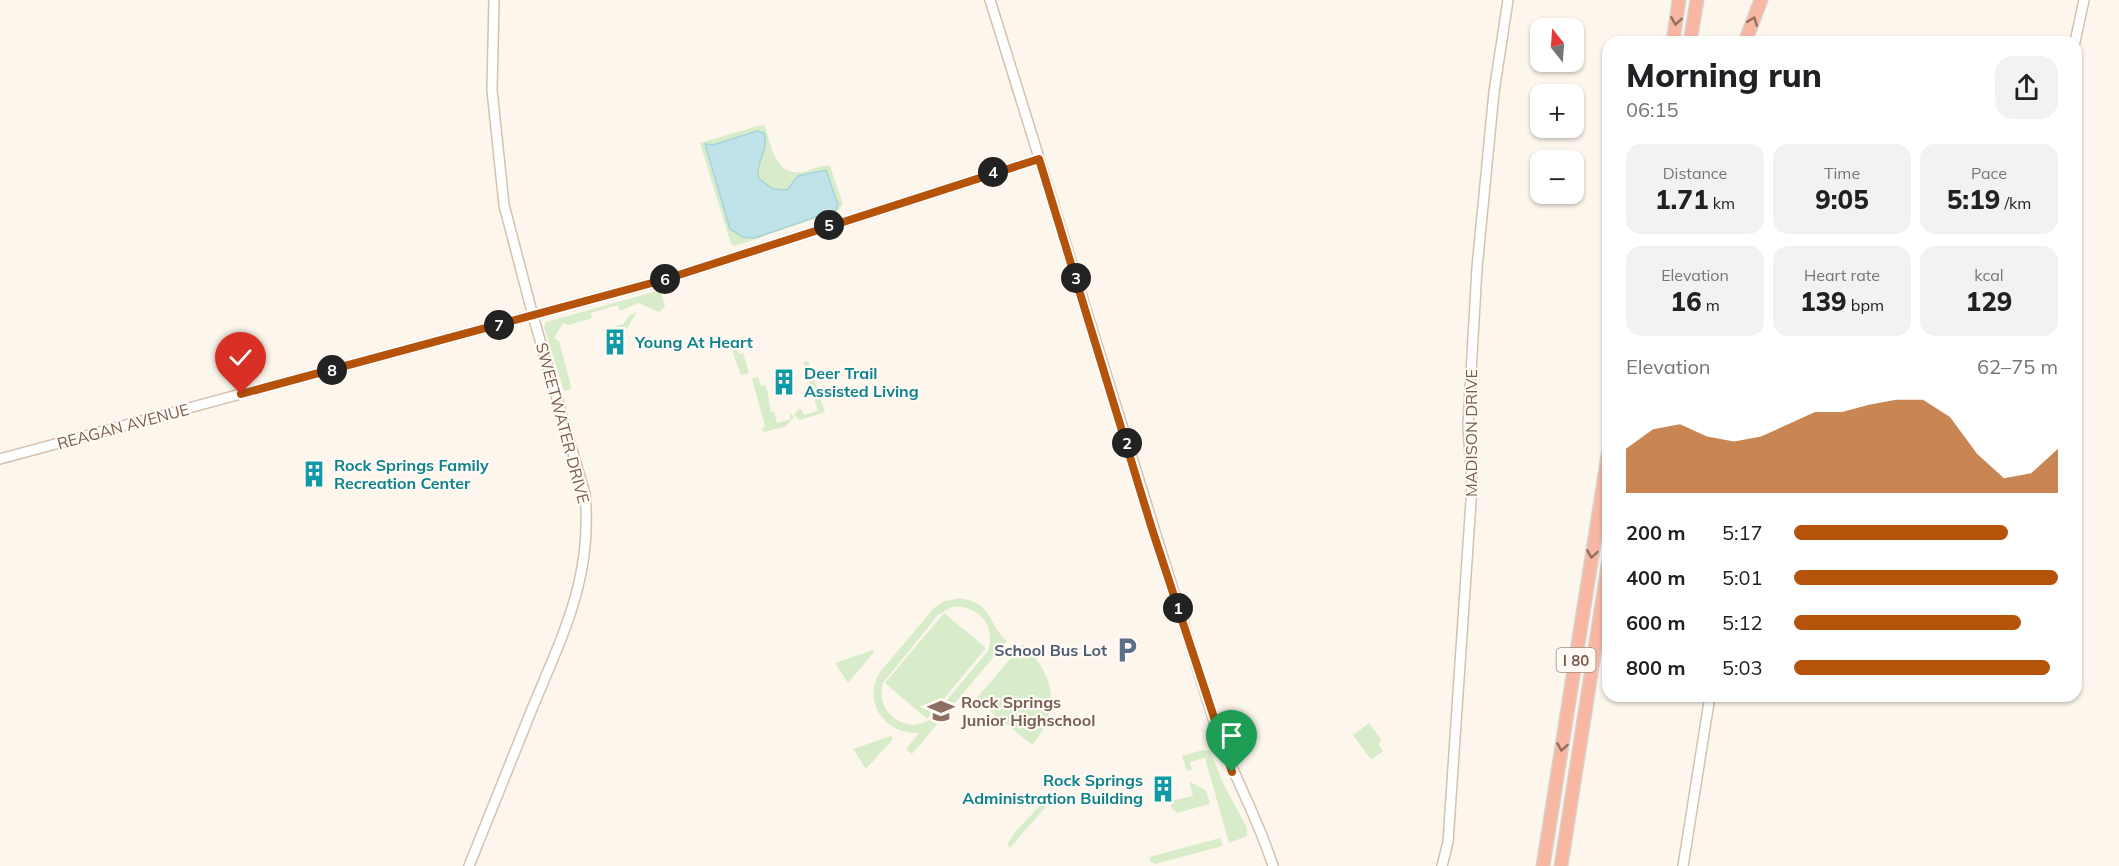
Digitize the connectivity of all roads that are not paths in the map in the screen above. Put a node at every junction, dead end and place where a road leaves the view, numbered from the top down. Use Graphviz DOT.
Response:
graph roads {
  1 [pos="494,0"];
  2 [pos="990,0"];
  3 [pos="1508,0"];
  4 [pos="1680,0"];
  5 [pos="1697,0"];
  6 [pos="1761,0"];
  7 [pos="2084,0"];
  8 [pos="1674,36"];
  9 [pos="1691,36"];
  10 [pos="1747,36"];
  11 [pos="2076,36"];
  12 [pos="1039,159"];
  13 [pos="533,316"];
  14 [pos="0,459"];
  15 [pos="1602,493"];
  16 [pos="1602,603"];
  17 [pos="1709,702"];
  18 [pos="469,866"];
  19 [pos="1273,866"];
  20 [pos="1442,866"];
  21 [pos="1543,866"];
  22 [pos="1561,866"];
  23 [pos="1683,866"];
  1 -- 13 [label="street, SWEETWATER DRIVE"];
  2 -- 12 [label="street"];
  3 -- 20 [label="street, MADISON DRIVE"];
  4 -- 8 [label="highway, one-way"];
  5 -- 9 [label="highway"];
  10 -- 6 [label="highway, one-way"];
  7 -- 11 [label="street"];
  12 -- 13 [label="street, REAGAN AVENUE"];
  12 -- 19 [label="street"];
  13 -- 14 [label="street, REAGAN AVENUE"];
  13 -- 18 [label="street, SWEETWATER DRIVE"];
  15 -- 21 [label="highway, I 80, one-way"];
  16 -- 22 [label="highway, I 80"];
  17 -- 23 [label="street"];
}
